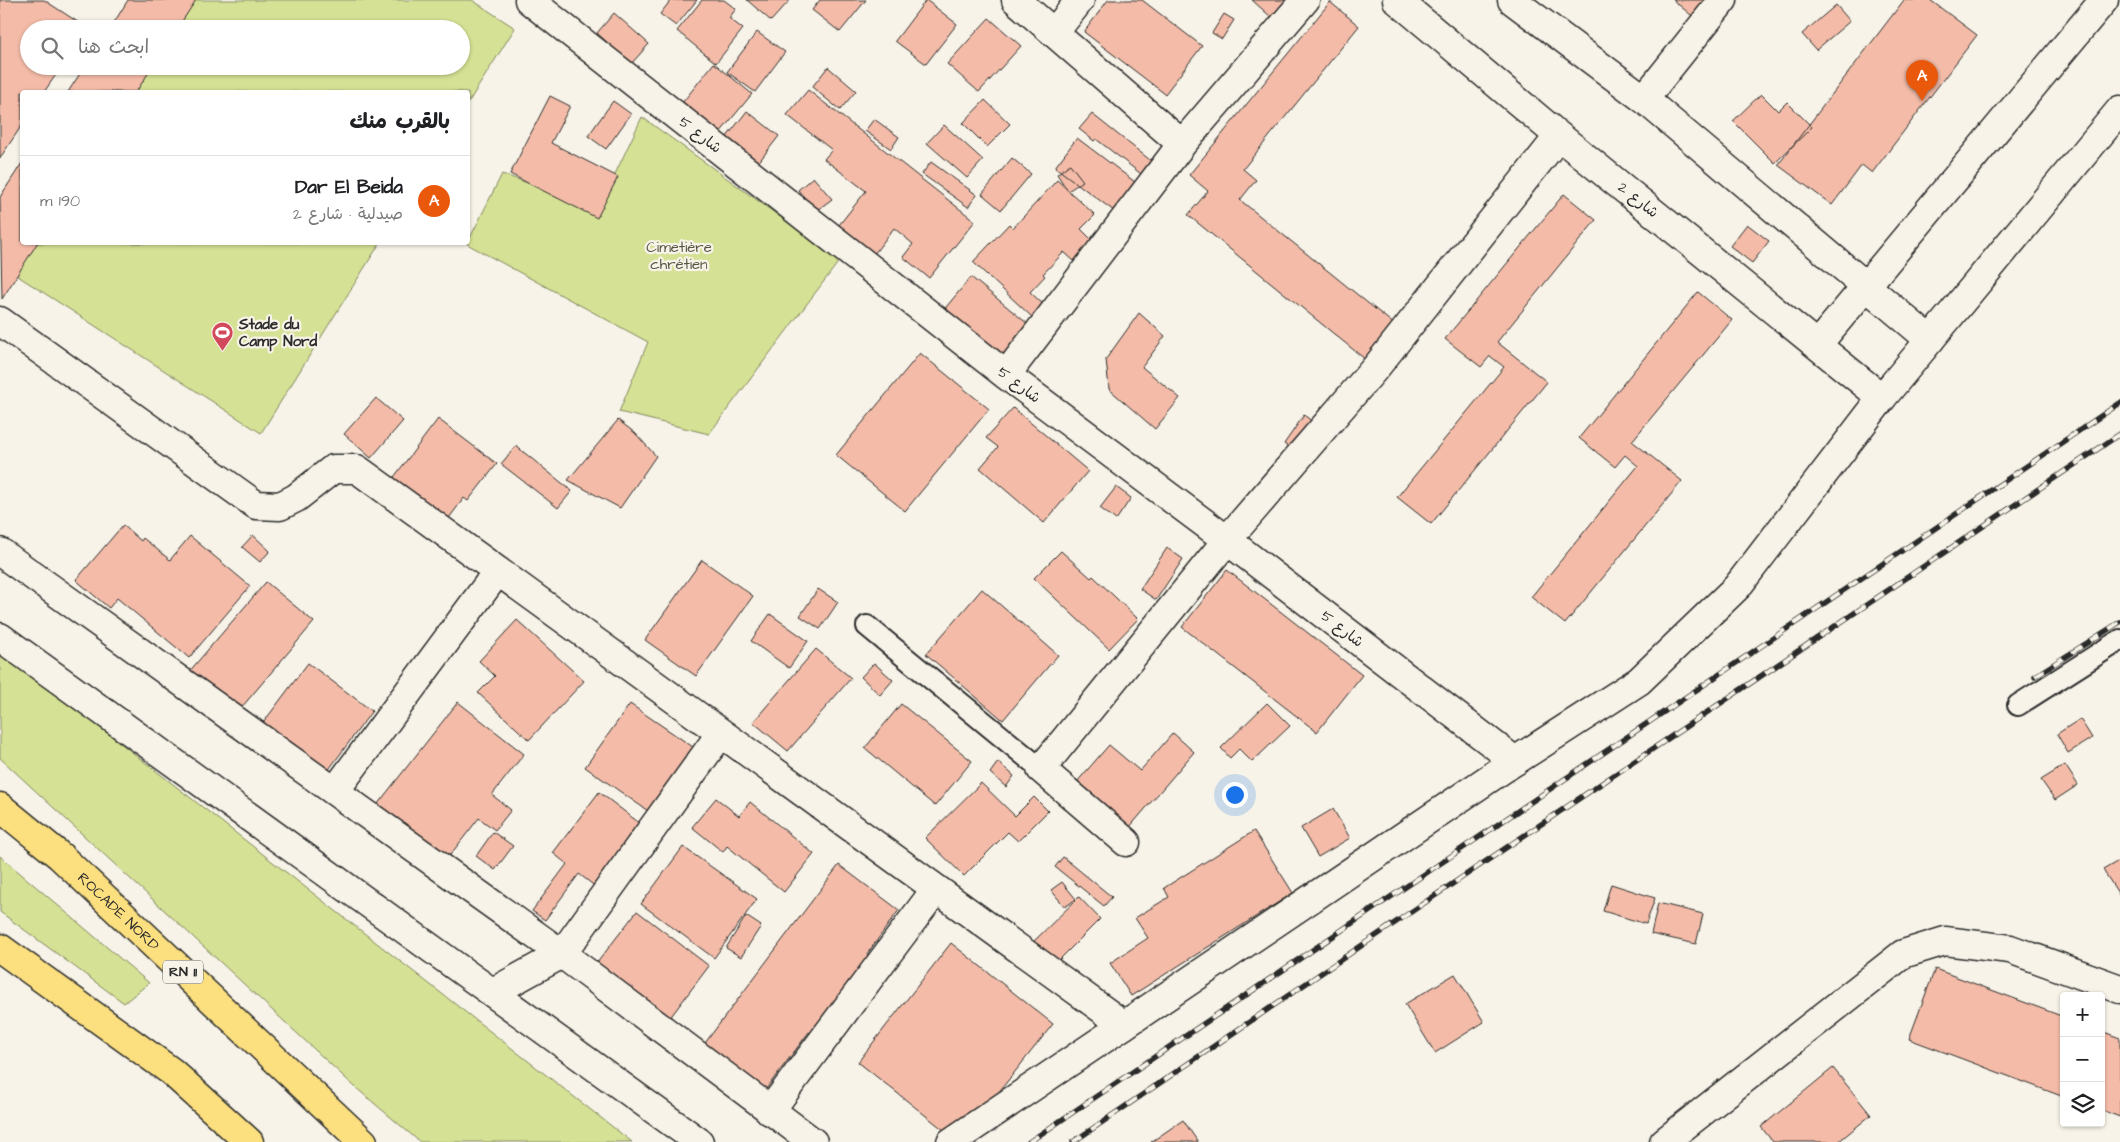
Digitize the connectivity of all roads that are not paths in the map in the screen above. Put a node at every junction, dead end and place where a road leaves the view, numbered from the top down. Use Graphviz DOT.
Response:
graph roads {
  1 [pos="529,0"];
  2 [pos="1016,0"];
  3 [pos="1080,0"];
  4 [pos="1305,0"];
  5 [pos="1396,0"];
  6 [pos="1512,0"];
  7 [pos="1723,0"];
  8 [pos="2104,0"];
  9 [pos="1054,33"];
  10 [pos="1644,99"];
  11 [pos="2120,110"];
  12 [pos="1559,136"];
  13 [pos="1182,144"];
  14 [pos="1866,287"];
  15 [pos="0,321"];
  16 [pos="1930,340"];
  17 [pos="1817,345"];
  18 [pos="1006,375"];
  19 [pos="1882,398"];
  20 [pos="1227,540"];
  21 [pos="0,552"];
  22 [pos="498,572"];
  23 [pos="867,626"];
  24 [pos="0,637"];
  25 [pos="2120,640"];
  26 [pos="2018,705"];
  27 [pos="721,732"];
  28 [pos="1515,762"];
  29 [pos="1041,769"];
  30 [pos="335,791"];
  31 [pos="0,807"];
  32 [pos="1126,842"];
  33 [pos="936,888"];
  34 [pos="0,948"];
  35 [pos="562,954"];
  36 [pos="2120,990"];
  37 [pos="493,992"];
  38 [pos="1124,1025"];
  39 [pos="770,1111"];
  40 [pos="249,1142"];
  41 [pos="363,1142"];
  42 [pos="699,1142"];
  43 [pos="813,1142"];
  44 [pos="950,1142"];
  45 [pos="1664,1142"];
  1 -- 18 [label="street, شارع 5"];
  2 -- 9 [label="street"];
  3 -- 9 [label="street"];
  4 -- 13 [label="street"];
  5 -- 12 [label="street, شارع 2"];
  6 -- 10 [label="street"];
  7 -- 10 [label="street"];
  8 -- 14 [label="street"];
  9 -- 13 [label="street"];
  10 -- 14 [label="street"];
  11 -- 16 [label="street"];
  12 -- 17 [label="street, شارع 2"];
  12 -- 20 [label="street"];
  13 -- 18 [label="street"];
  14 -- 16 [label="street"];
  14 -- 17 [label="street"];
  15 -- 22 [label="street"];
  16 -- 19 [label="street"];
  17 -- 19 [label="street, شارع 2"];
  18 -- 20 [label="street, شارع 5"];
  19 -- 28 [label="street"];
  20 -- 28 [label="street, شارع 5"];
  20 -- 29 [label="street"];
  21 -- 30 [label="street"];
  22 -- 27 [label="street"];
  22 -- 30 [label="street"];
  23 -- 29 [label="lane"];
  24 -- 37 [label="street"];
  25 -- 26 [label="lane"];
  27 -- 33 [label="street"];
  27 -- 35 [label="street"];
  28 -- 38 [label="street"];
  29 -- 32 [label="street"];
  30 -- 35 [label="street"];
  31 -- 41 [label="highway, ROCADE NORD / RN 11"];
  33 -- 38 [label="street"];
  33 -- 39 [label="street"];
  34 -- 40 [label="highway"];
  35 -- 37 [label="street"];
  35 -- 39 [label="street"];
  36 -- 45 [label="street"];
  37 -- 42 [label="street"];
  38 -- 44 [label="street"];
  39 -- 43 [label="street"];
}
